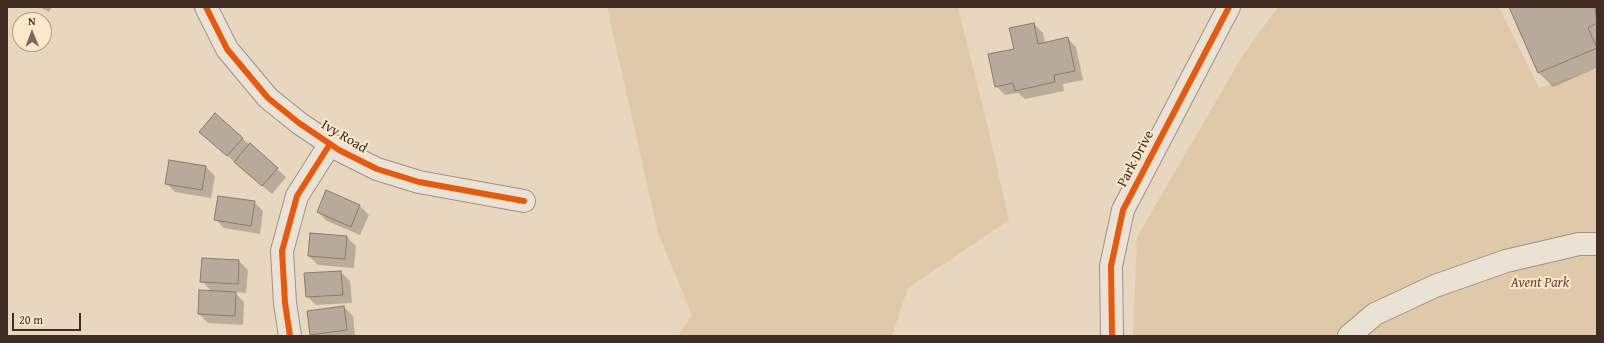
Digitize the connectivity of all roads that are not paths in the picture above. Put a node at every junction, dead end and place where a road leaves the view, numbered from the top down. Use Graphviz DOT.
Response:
graph roads {
  1 [pos="206,7"];
  2 [pos="1228,7"];
  3 [pos="330,144"];
  4 [pos="524,201"];
  5 [pos="1597,244"];
  6 [pos="290,336"];
  7 [pos="1112,336"];
  8 [pos="1349,336"];
  1 -- 3 [label="street, Ivy Road"];
  2 -- 7 [label="street, Park Drive"];
  3 -- 4 [label="street, Ivy Road"];
  3 -- 6 [label="street"];
  5 -- 8 [label="street"];
}
